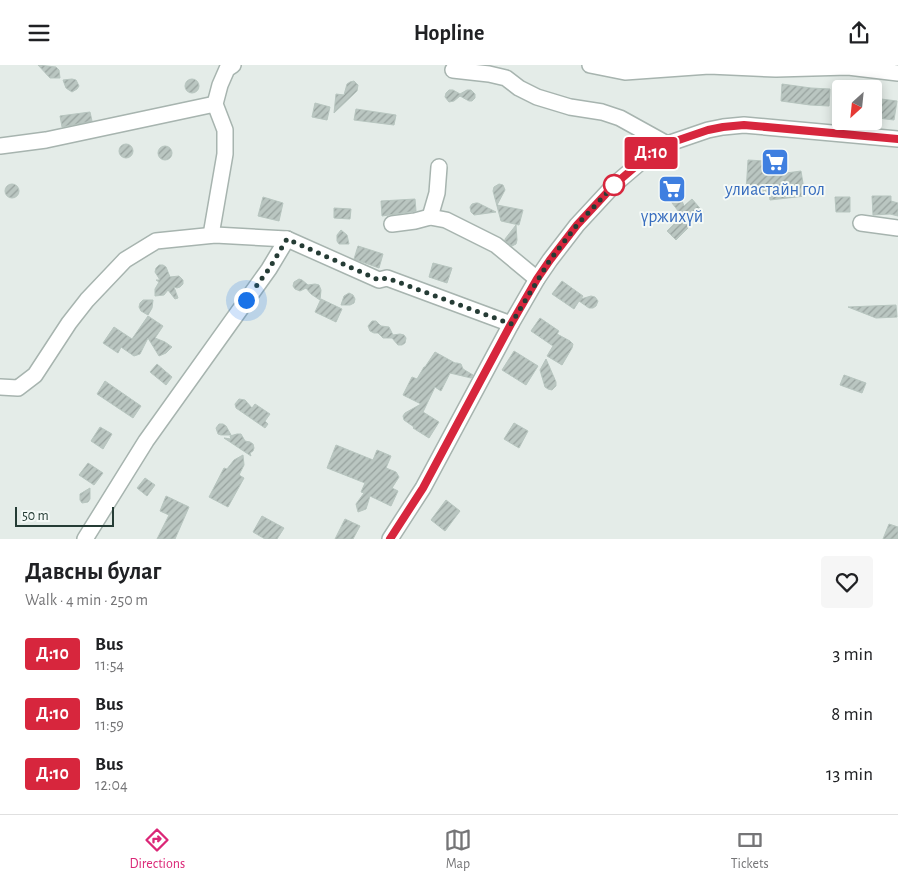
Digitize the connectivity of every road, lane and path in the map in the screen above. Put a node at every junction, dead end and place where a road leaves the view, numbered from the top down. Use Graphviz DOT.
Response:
graph roads {
  1 [pos="590,65"];
  2 [pos="226,66"];
  3 [pos="452,70"];
  4 [pos="898,73"];
  5 [pos="215,104"];
  6 [pos="898,139"];
  7 [pos="667,144"];
  8 [pos="0,146"];
  9 [pos="439,167"];
  10 [pos="430,217"];
  11 [pos="862,223"];
  12 [pos="392,224"];
  13 [pos="898,228"];
  14 [pos="211,235"];
  15 [pos="287,239"];
  16 [pos="537,279"];
  17 [pos="511,324"];
  18 [pos="0,387"];
  19 [pos="85,539"];
  20 [pos="390,539"];
  1 -- 4 [label="street"];
  2 -- 5 [label="street"];
  3 -- 7 [label="street"];
  5 -- 8 [label="street"];
  5 -- 14 [label="street"];
  6 -- 7 [label="street"];
  7 -- 16 [label="street"];
  9 -- 10 [label="street"];
  10 -- 12 [label="street"];
  10 -- 16 [label="street"];
  11 -- 13 [label="street"];
  14 -- 15 [label="street"];
  14 -- 18 [label="street"];
  15 -- 17 [label="street"];
  15 -- 19 [label="street"];
  16 -- 17 [label="street"];
  17 -- 20 [label="street"];
}
